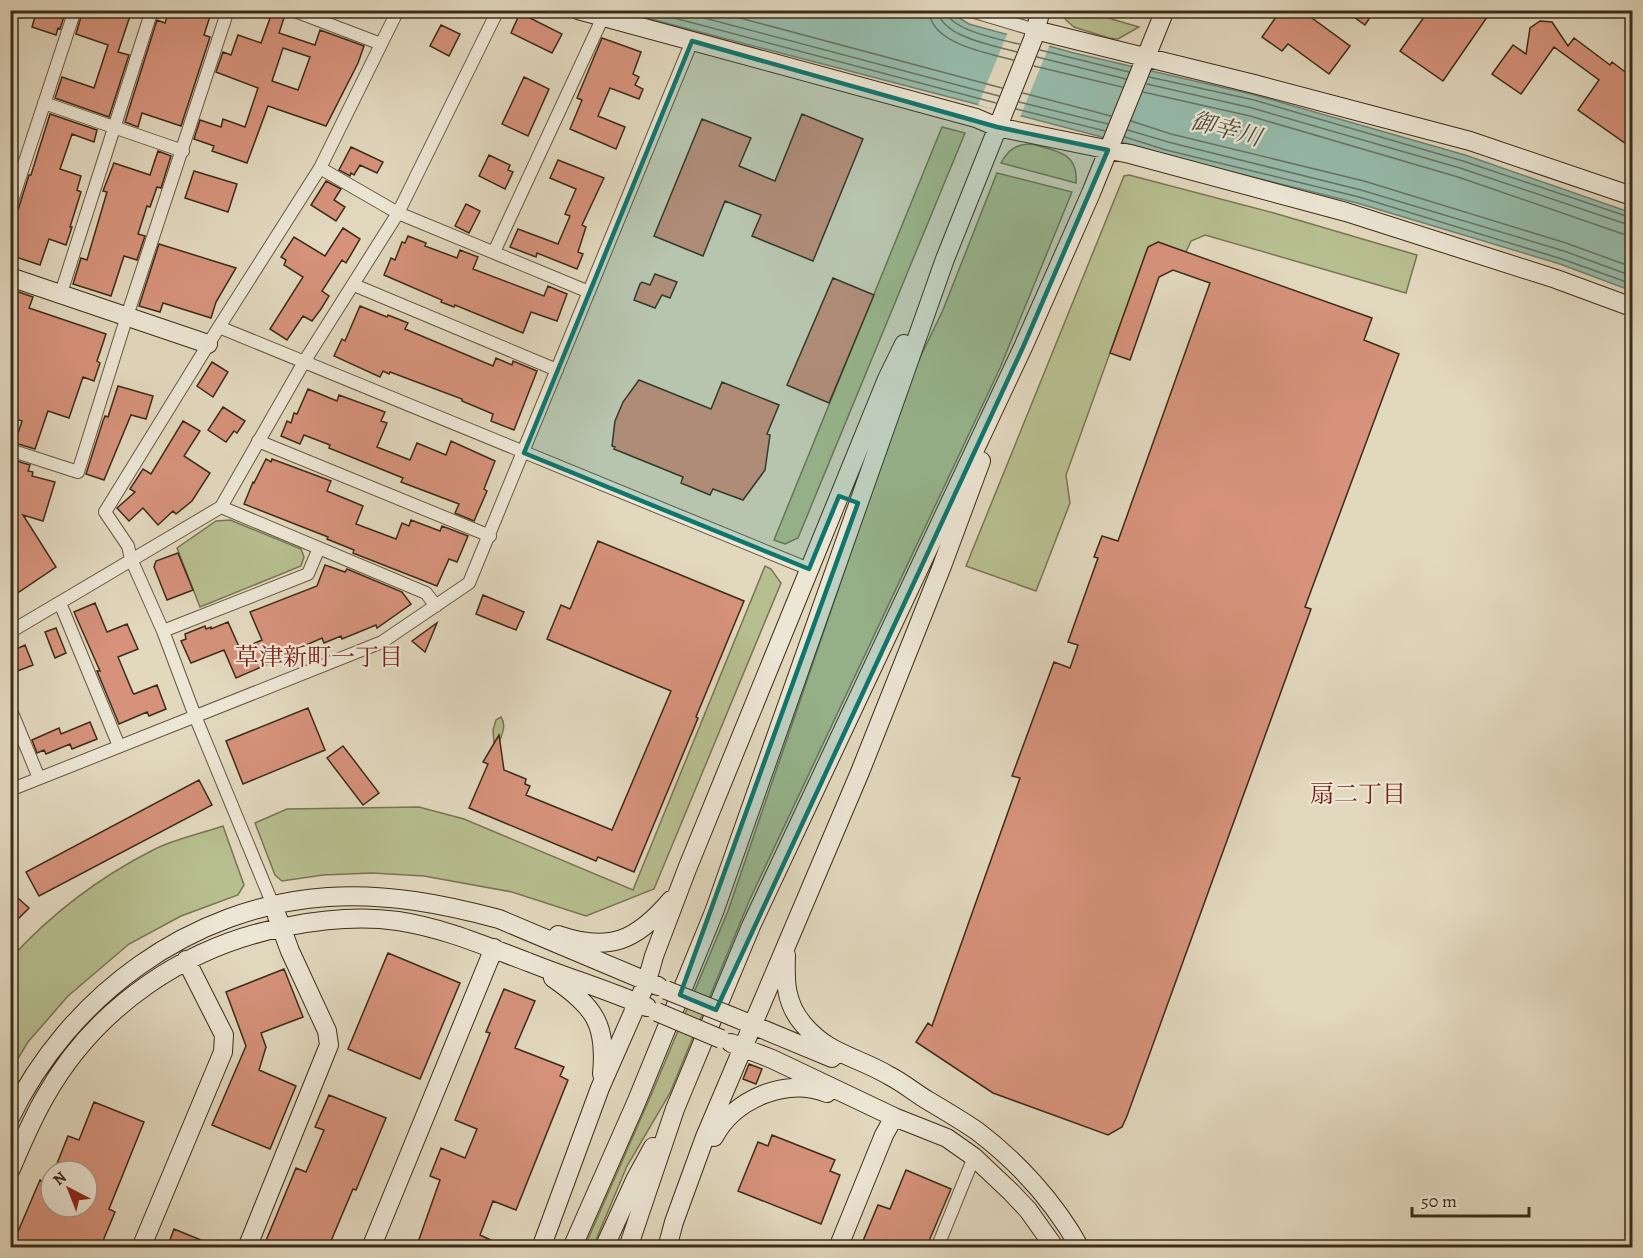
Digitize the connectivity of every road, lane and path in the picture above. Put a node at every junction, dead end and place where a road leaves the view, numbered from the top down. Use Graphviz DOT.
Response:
graph roads {
  1 [pos="75,10"];
  2 [pos="152,10"];
  3 [pos="228,10"];
  4 [pos="292,10"];
  5 [pos="398,10"];
  6 [pos="498,10"];
  7 [pos="578,10"];
  8 [pos="968,10"];
  9 [pos="1041,10"];
  10 [pos="1165,10"];
  11 [pos="603,17"];
  12 [pos="1034,34"];
  13 [pos="692,41"];
  14 [pos="381,44"];
  15 [pos="1145,62"];
  16 [pos="44,103"];
  17 [pos="1001,120"];
  18 [pos="115,128"];
  19 [pos="1111,145"];
  20 [pos="183,151"];
  21 [pos="320,168"];
  22 [pos="1632,196"];
  23 [pos="10,207"];
  24 [pos="398,213"];
  25 [pos="494,252"];
  26 [pos="945,259"];
  27 [pos="10,277"];
  28 [pos="354,285"];
  29 [pos="589,292"];
  30 [pos="61,293"];
  31 [pos="1632,307"];
  32 [pos="127,316"];
  33 [pos="219,327"];
  34 [pos="208,344"];
  35 [pos="1024,345"];
  36 [pos="304,362"];
  37 [pos="557,370"];
  38 [pos="258,441"];
  39 [pos="10,450"];
  40 [pos="524,453"];
  41 [pos="220,507"];
  42 [pos="490,536"];
  43 [pos="319,548"];
  44 [pos="131,559"];
  45 [pos="809,569"];
  46 [pos="60,603"];
  47 [pos="436,606"];
  48 [pos="163,631"];
  49 [pos="10,632"];
  50 [pos="10,708"];
  51 [pos="195,716"];
  52 [pos="119,746"];
  53 [pos="39,778"];
  54 [pos="10,790"];
  55 [pos="687,869"];
  56 [pos="273,905"];
  57 [pos="499,919"];
  58 [pos="282,927"];
  59 [pos="787,941"];
  60 [pos="494,948"];
  61 [pos="186,960"];
  62 [pos="529,963"];
  63 [pos="647,981"];
  64 [pos="637,1003"];
  65 [pos="752,1025"];
  66 [pos="742,1047"];
  67 [pos="600,1088"];
  68 [pos="917,1094"];
  69 [pos="860,1100"];
  70 [pos="675,1109"];
  71 [pos="894,1116"];
  72 [pos="10,1118"];
  73 [pos="974,1157"];
  74 [pos="10,1171"];
  75 [pos="141,1248"];
  76 [pos="248,1248"];
  77 [pos="371,1248"];
  78 [pos="541,1248"];
  79 [pos="572,1248"];
  80 [pos="604,1248"];
  81 [pos="628,1248"];
  82 [pos="669,1248"];
  83 [pos="838,1248"];
  84 [pos="937,1248"];
  85 [pos="1055,1248"];
  86 [pos="1080,1248"];
  1 -- 16 [label="street"];
  2 -- 18 [label="street"];
  3 -- 20 [label="street"];
  4 -- 14 [label="street"];
  5 -- 14 [label="street"];
  6 -- 24 [label="street"];
  7 -- 11 [label="street"];
  8 -- 12 [label="street"];
  9 -- 12 [label="street"];
  10 -- 15 [label="street"];
  11 -- 13 [label="street"];
  11 -- 25 [label="street"];
  12 -- 15 [label="street"];
  12 -- 17 [label="street"];
  13 -- 17 [label="street"];
  13 -- 29 [label="street"];
  14 -- 21 [label="street"];
  15 -- 19 [label="street"];
  15 -- 22 [label="street"];
  16 -- 18 [label="street"];
  16 -- 23 [label="street"];
  17 -- 19 [label="street"];
  17 -- 26 [label="street"];
  18 -- 20 [label="street"];
  18 -- 30 [label="street"];
  19 -- 31 [label="street"];
  19 -- 35 [label="street"];
  20 -- 32 [label="street"];
  21 -- 24 [label="street"];
  21 -- 33 [label="street"];
  24 -- 25 [label="street"];
  24 -- 28 [label="street"];
  25 -- 29 [label="street"];
  26 -- 45 [label="street"];
  26 -- 79 [label="street"];
  27 -- 30 [label="street"];
  28 -- 36 [label="street"];
  28 -- 37 [label="street"];
  29 -- 37 [label="street"];
  30 -- 32 [label="street"];
  32 -- 34 [label="street"];
  32 -- 39 [label="street"];
  33 -- 34 [label="street"];
  33 -- 36 [label="street"];
  34 -- 44 [label="street"];
  35 -- 59 [label="street"];
  35 -- 70 [label="street"];
  36 -- 38 [label="street"];
  36 -- 40 [label="street"];
  37 -- 40 [label="street"];
  38 -- 41 [label="street"];
  38 -- 42 [label="street"];
  40 -- 42 [label="street"];
  40 -- 45 [label="street"];
  41 -- 43 [label="street"];
  41 -- 44 [label="street"];
  42 -- 47 [label="street"];
  43 -- 47 [label="street"];
  43 -- 48 [label="street"];
  44 -- 46 [label="street"];
  44 -- 48 [label="street"];
  45 -- 55 [label="street"];
  46 -- 49 [label="street"];
  46 -- 52 [label="street"];
  47 -- 51 [label="street"];
  48 -- 51 [label="street"];
  50 -- 53 [label="street"];
  51 -- 52 [label="street"];
  51 -- 56 [label="street"];
  52 -- 53 [label="street"];
  53 -- 54 [label="street"];
  55 -- 57 [label="street"];
  55 -- 63 [label="street"];
  56 -- 57 [label="street"];
  56 -- 58 [label="street"];
  56 -- 72 [label="street"];
  57 -- 63 [label="street"];
  58 -- 60 [label="street"];
  58 -- 61 [label="street"];
  58 -- 76 [label="street"];
  59 -- 65 [label="street"];
  59 -- 68 [label="street"];
  60 -- 62 [label="street"];
  60 -- 77 [label="street"];
  61 -- 74 [label="street"];
  61 -- 75 [label="street"];
  62 -- 64 [label="street"];
  62 -- 67 [label="street"];
  63 -- 64 [label="street"];
  63 -- 65 [label="street, bridge"];
  64 -- 66 [label="street, bridge"];
  64 -- 67 [label="street"];
  65 -- 66 [label="street"];
  65 -- 68 [label="street"];
  66 -- 69 [label="street"];
  66 -- 82 [label="street"];
  67 -- 78 [label="street"];
  68 -- 86 [label="street"];
  69 -- 71 [label="street"];
  69 -- 82 [label="street"];
  70 -- 80 [label="street"];
  70 -- 81 [label="street"];
  71 -- 73 [label="street"];
  71 -- 83 [label="street"];
  73 -- 84 [label="street"];
  73 -- 85 [label="street"];
}
